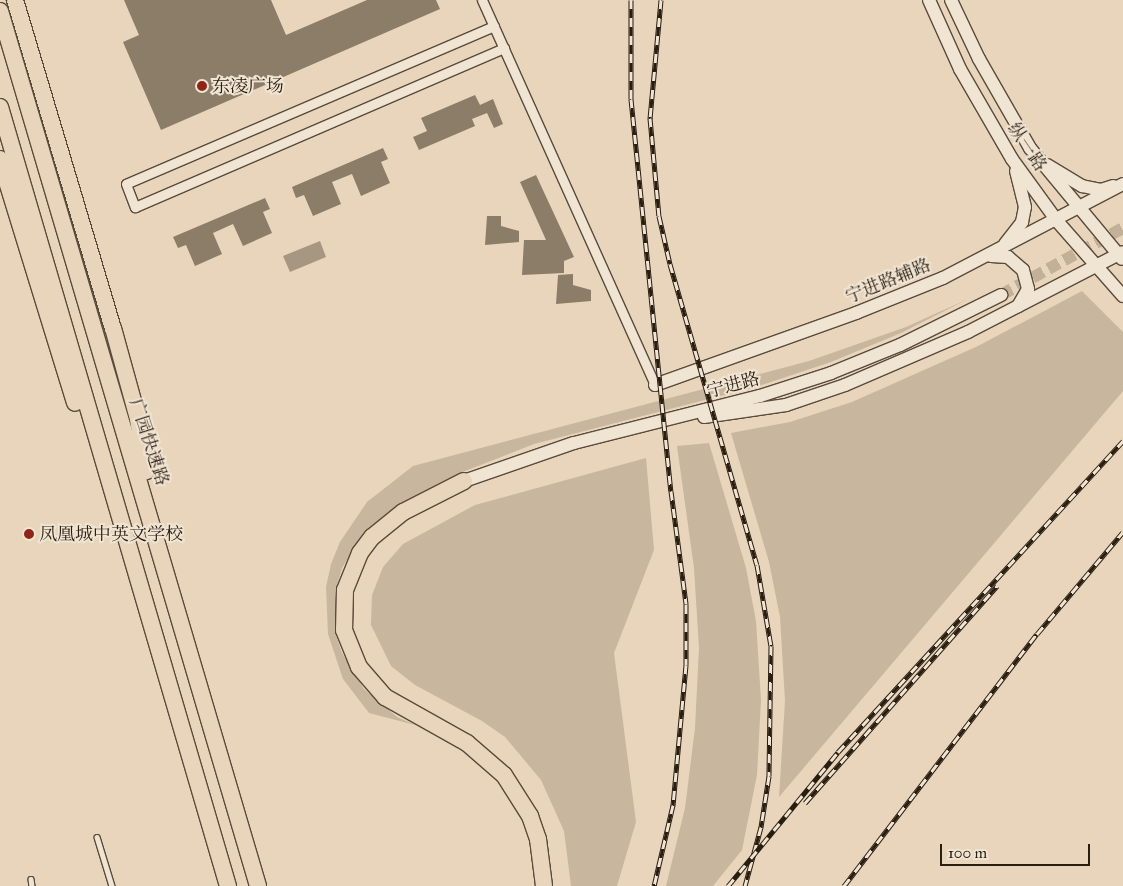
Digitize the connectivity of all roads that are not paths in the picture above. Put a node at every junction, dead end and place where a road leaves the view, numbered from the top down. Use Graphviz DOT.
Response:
graph roads {
  1 [pos="15,0"];
  2 [pos="22,0"];
  3 [pos="482,0"];
  4 [pos="929,0"];
  5 [pos="951,0"];
  6 [pos="0,11"];
  7 [pos="22,23"];
  8 [pos="494,26"];
  9 [pos="504,48"];
  10 [pos="0,107"];
  11 [pos="1030,148"];
  12 [pos="0,159"];
  13 [pos="1012,160"];
  14 [pos="1123,184"];
  15 [pos="1078,210"];
  16 [pos="1057,221"];
  17 [pos="989,256"];
  18 [pos="1121,256"];
  19 [pos="1095,266"];
  20 [pos="1001,295"];
  21 [pos="1123,296"];
  22 [pos="1014,309"];
  23 [pos="655,385"];
  24 [pos="650,423"];
  25 [pos="464,481"];
  26 [pos="155,527"];
  27 [pos="140,584"];
  28 [pos="97,836"];
  29 [pos="30,879"];
  30 [pos="32,886"];
  31 [pos="112,886"];
  32 [pos="228,886"];
  33 [pos="258,886"];
  34 [pos="544,886"];
  1 -- 7 [label="highway"];
  2 -- 7 [label="highway"];
  3 -- 8 [label="street"];
  4 -- 13 [label="street, 纵一路"];
  5 -- 11 [label="street, 纵一路"];
  6 -- 26 [label="highway, 广园快速路"];
  7 -- 26 [label="highway"];
  8 -- 9 [label="street"];
  8 -- 9 [label="street"];
  9 -- 23 [label="street"];
  10 -- 27 [label="highway"];
  11 -- 14 [label="street"];
  11 -- 15 [label="street, 纵一路"];
  12 -- 27 [label="highway"];
  13 -- 16 [label="street, 纵一路"];
  13 -- 17 [label="street"];
  14 -- 15 [label="street, 宁进路辅路"];
  15 -- 16 [label="street, 宁进路辅路"];
  15 -- 18 [label="street, 纵一路"];
  16 -- 17 [label="street, 宁进路辅路"];
  16 -- 19 [label="street, 纵一路"];
  17 -- 22 [label="street"];
  17 -- 23 [label="street, 宁进路辅路"];
  18 -- 19 [label="street"];
  19 -- 21 [label="street, 纵一路"];
  19 -- 22 [label="street"];
  20 -- 24 [label="street, 宁进路"];
  22 -- 24 [label="street"];
  24 -- 25 [label="street, 宁进路"];
  25 -- 34 [label="highway"];
  26 -- 33 [label="highway, 广园快速路"];
  27 -- 32 [label="highway"];
  28 -- 31 [label="lane"];
  29 -- 30 [label="lane"];
}
